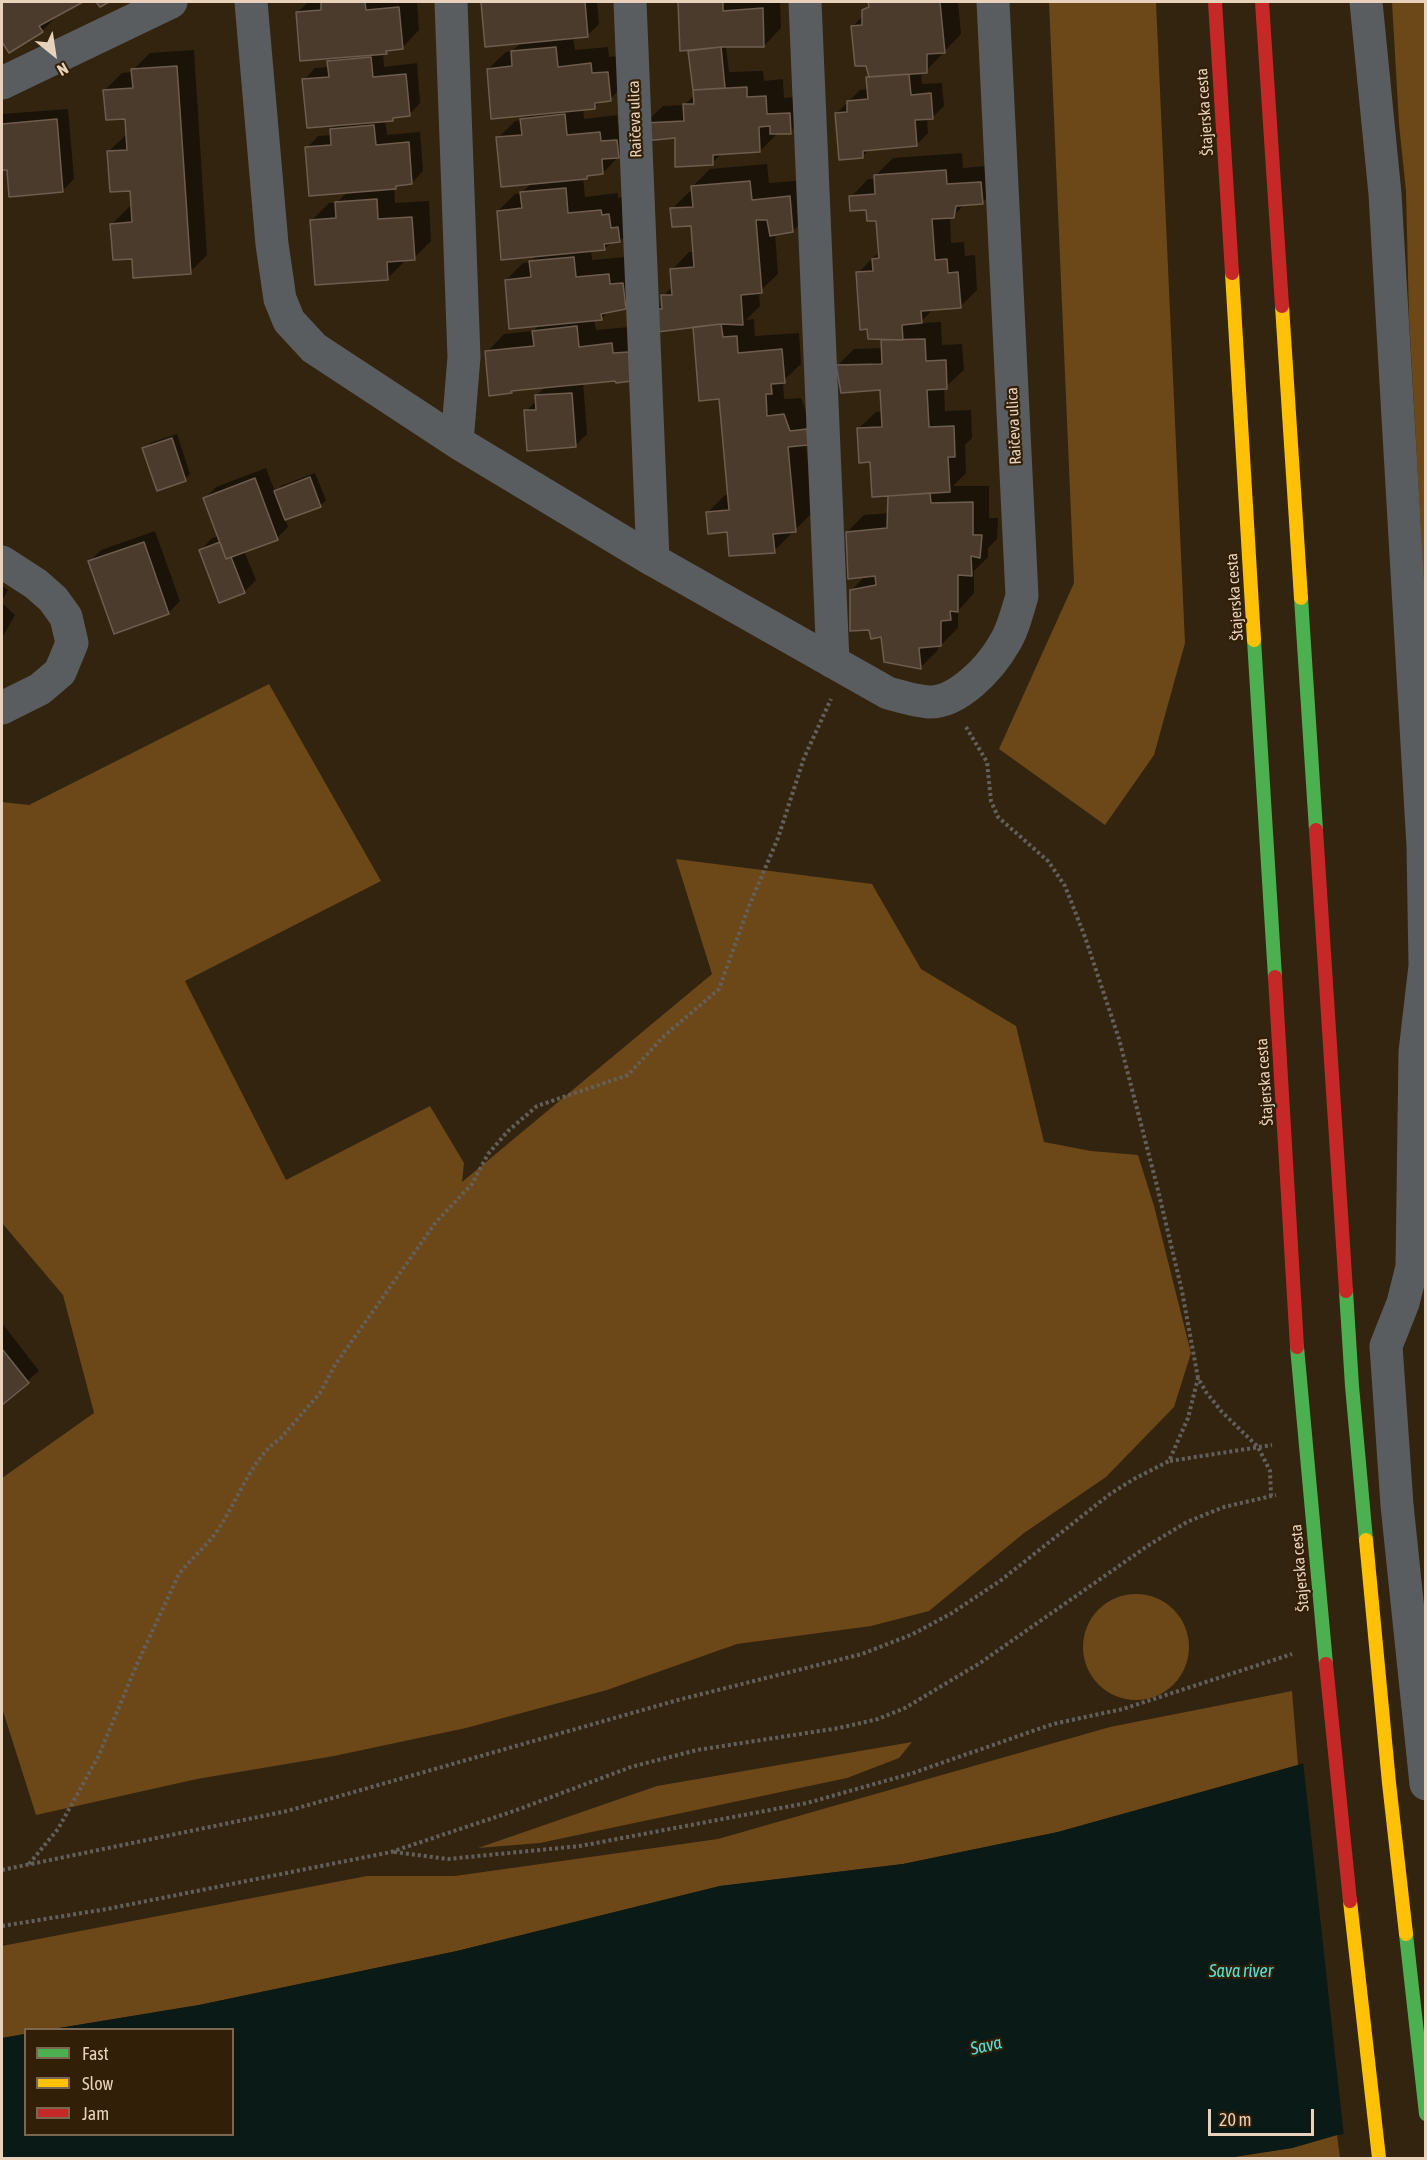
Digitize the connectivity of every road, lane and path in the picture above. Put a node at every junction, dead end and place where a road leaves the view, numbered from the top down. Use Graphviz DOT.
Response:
graph roads {
  1 [pos="171,2"];
  2 [pos="251,2"];
  3 [pos="451,2"];
  4 [pos="630,2"];
  5 [pos="805,2"];
  6 [pos="993,2"];
  7 [pos="1215,2"];
  8 [pos="1262,2"];
  9 [pos="1366,2"];
  10 [pos="2,83"];
  11 [pos="457,442"];
  12 [pos="653,560"];
  13 [pos="2,562"];
  14 [pos="833,663"];
  15 [pos="948,698"];
  16 [pos="2,708"];
  17 [pos="1198,1378"];
  18 [pos="1282,1494"];
  19 [pos="1271,1496"];
  20 [pos="1296,1653"];
  21 [pos="1425,1784"];
  22 [pos="391,1852"];
  23 [pos="29,1864"];
  24 [pos="2,1870"];
  25 [pos="2,1926"];
  26 [pos="1425,2114"];
  27 [pos="1379,2158"];
  1 -- 10 [label="street"];
  2 -- 11 [label="street"];
  3 -- 11 [label="street"];
  4 -- 12 [label="street, Raičeva ulica"];
  5 -- 14 [label="street"];
  6 -- 15 [label="street, Raičeva ulica"];
  7 -- 27 [label="main road, Štajerska cesta"];
  8 -- 26 [label="main road"];
  9 -- 21 [label="street"];
  11 -- 12 [label="street"];
  12 -- 14 [label="street"];
  13 -- 16 [label="street"];
  14 -- 15 [label="street"];
  14 -- 23 [label="path"];
  15 -- 17 [label="path"];
  17 -- 19 [label="path"];
  17 -- 23 [label="path"];
  18 -- 19 [label="path"];
  19 -- 22 [label="path"];
  20 -- 22 [label="path"];
  22 -- 25 [label="path"];
  23 -- 24 [label="path"];
}
